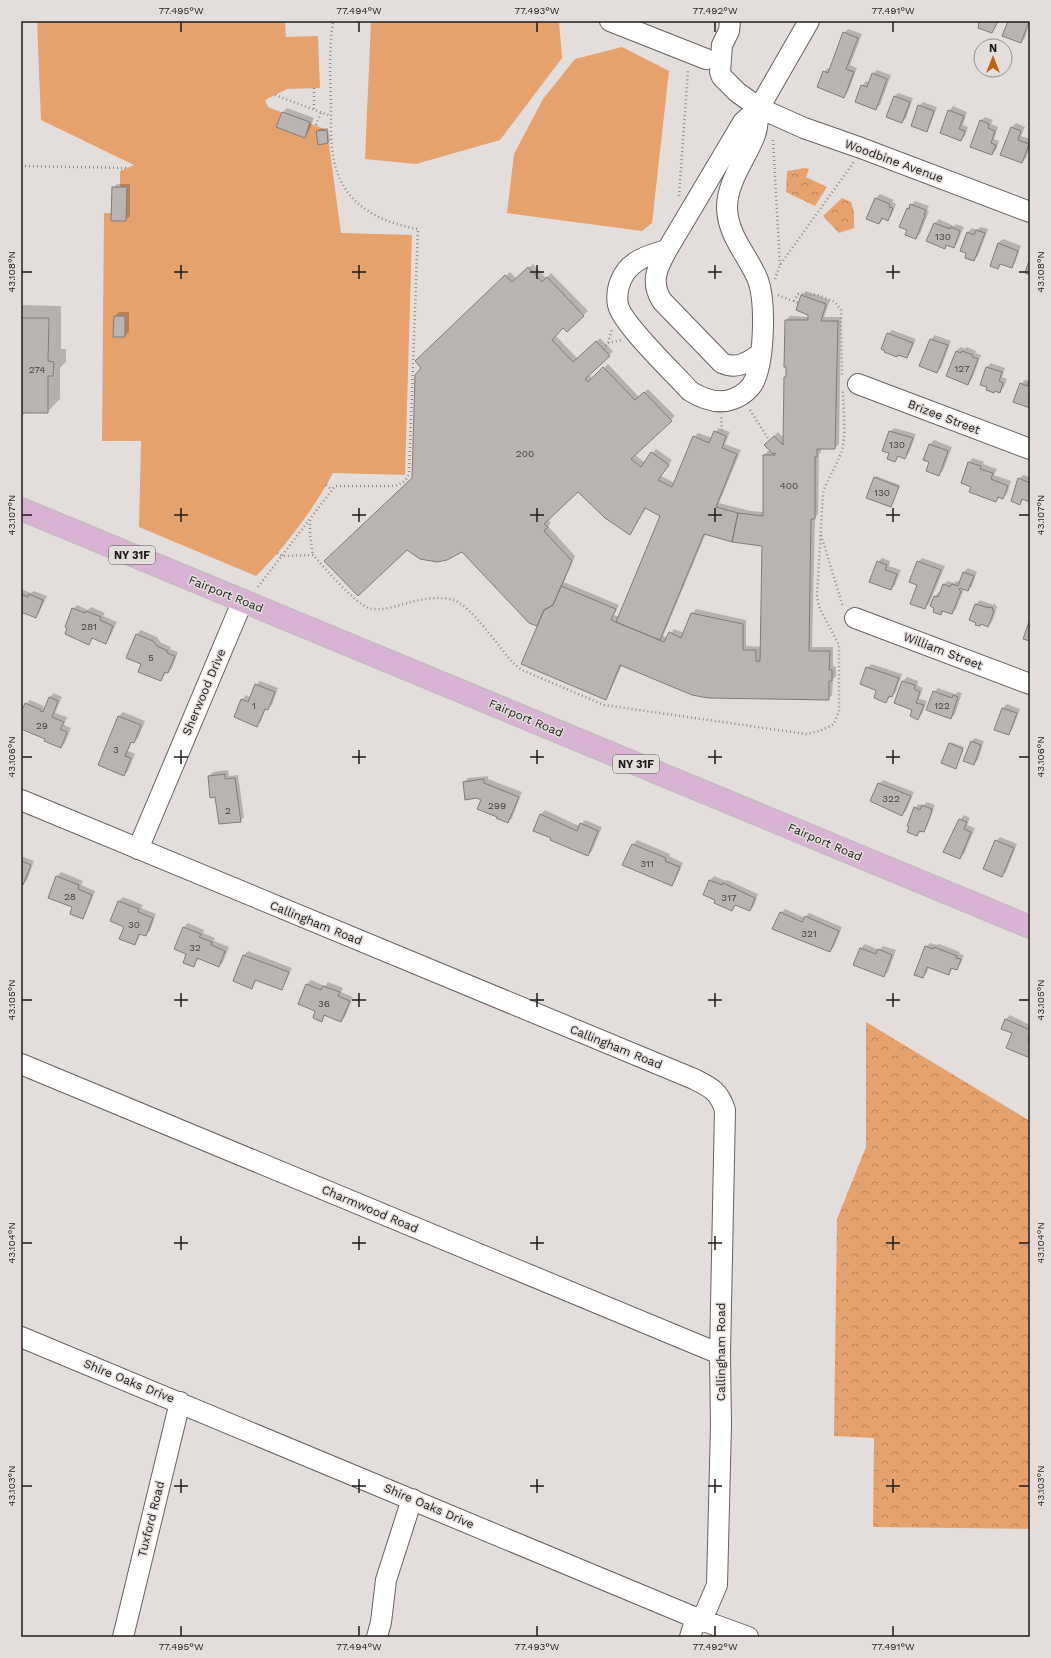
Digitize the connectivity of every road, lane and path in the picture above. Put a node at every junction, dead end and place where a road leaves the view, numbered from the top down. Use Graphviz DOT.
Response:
graph roads {
  1 [pos="333,21"];
  2 [pos="610,21"];
  3 [pos="647,21"];
  4 [pos="730,21"];
  5 [pos="809,21"];
  6 [pos="705,54"];
  7 [pos="314,88"];
  8 [pos="275,95"];
  9 [pos="759,108"];
  10 [pos="314,110"];
  11 [pos="321,112"];
  12 [pos="331,116"];
  13 [pos="316,125"];
  14 [pos="772,145"];
  15 [pos="856,158"];
  16 [pos="21,166"];
  17 [pos="126,169"];
  18 [pos="678,200"];
  19 [pos="1030,212"];
  20 [pos="667,250"];
  21 [pos="780,265"];
  22 [pos="774,283"];
  23 [pos="777,295"];
  24 [pos="794,301"];
  25 [pos="798,303"];
  26 [pos="612,326"];
  27 [pos="625,340"];
  28 [pos="608,342"];
  29 [pos="603,349"];
  30 [pos="761,353"];
  31 [pos="848,382"];
  32 [pos="749,407"];
  33 [pos="721,415"];
  34 [pos="720,434"];
  35 [pos="769,440"];
  36 [pos="1030,449"];
  37 [pos="326,485"];
  38 [pos="331,489"];
  39 [pos="21,509"];
  40 [pos="310,519"];
  41 [pos="821,534"];
  42 [pos="277,552"];
  43 [pos="282,556"];
  44 [pos="314,556"];
  45 [pos="250,594"];
  46 [pos="855,618"];
  47 [pos="1030,684"];
  48 [pos="21,800"];
  49 [pos="138,849"];
  50 [pos="1030,927"];
  51 [pos="21,1064"];
  52 [pos="21,1337"];
  53 [pos="720,1354"];
  54 [pos="180,1402"];
  55 [pos="412,1499"];
  56 [pos="699,1619"];
  57 [pos="123,1637"];
  58 [pos="377,1637"];
  59 [pos="690,1637"];
  60 [pos="748,1637"];
  1 -- 12 [label="path"];
  2 -- 6 [label="street"];
  3 -- 6 [label="street"];
  4 -- 6 [label="street"];
  5 -- 9 [label="street"];
  6 -- 9 [label="street, Woodbine Avenue"];
  6 -- 18 [label="path"];
  7 -- 10 [label="path"];
  8 -- 10 [label="path"];
  9 -- 19 [label="street, Woodbine Avenue"];
  9 -- 20 [label="street"];
  9 -- 30 [label="street"];
  10 -- 11 [label="path"];
  11 -- 12 [label="path"];
  11 -- 13 [label="path"];
  12 -- 38 [label="path"];
  14 -- 21 [label="path"];
  15 -- 21 [label="path"];
  16 -- 17 [label="path"];
  20 -- 30 [label="street"];
  20 -- 30 [label="street"];
  21 -- 22 [label="path"];
  23 -- 24 [label="path"];
  24 -- 25 [label="path"];
  24 -- 31 [label="path"];
  26 -- 28 [label="path"];
  27 -- 28 [label="path"];
  28 -- 29 [label="path"];
  31 -- 36 [label="street, Brizee Street"];
  31 -- 41 [label="path"];
  32 -- 35 [label="path"];
  33 -- 34 [label="path"];
  37 -- 38 [label="path"];
  38 -- 40 [label="path"];
  39 -- 45 [label="main road, Fairport Road / NY 31F"];
  40 -- 43 [label="path"];
  40 -- 44 [label="path"];
  41 -- 44 [label="path"];
  41 -- 46 [label="path"];
  42 -- 43 [label="path"];
  43 -- 44 [label="path"];
  43 -- 45 [label="path"];
  45 -- 49 [label="street, Sherwood Drive"];
  45 -- 50 [label="main road, Fairport Road / NY 31F"];
  46 -- 47 [label="street, William Street"];
  48 -- 49 [label="street, Callingham Road"];
  49 -- 53 [label="street, Callingham Road"];
  51 -- 53 [label="street, Charmwood Road"];
  52 -- 54 [label="street, Shire Oaks Drive"];
  53 -- 56 [label="street, Callingham Road"];
  54 -- 55 [label="street, Shire Oaks Drive"];
  54 -- 57 [label="street, Tuxford Road"];
  55 -- 56 [label="street, Shire Oaks Drive"];
  55 -- 58 [label="street"];
  56 -- 59 [label="street, Callingham Road"];
  56 -- 60 [label="street, Shire Oaks Drive"];
}
